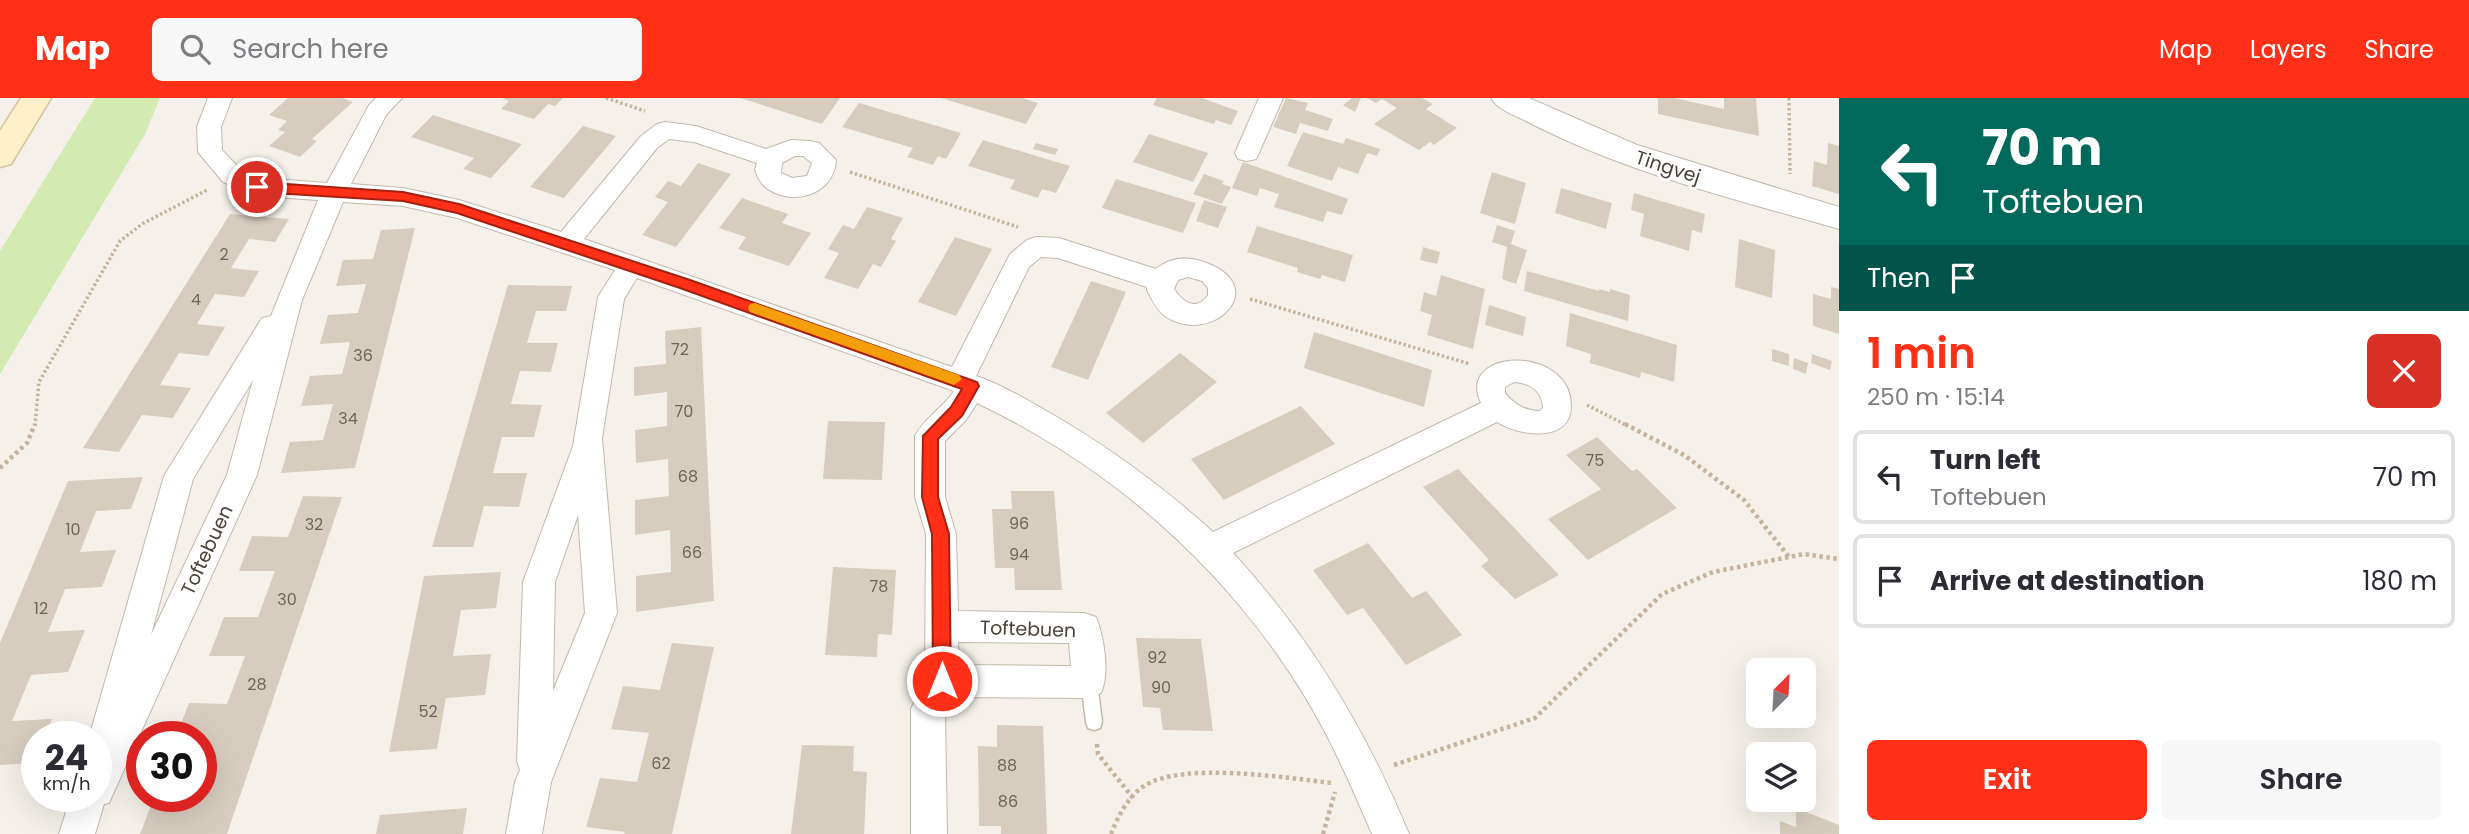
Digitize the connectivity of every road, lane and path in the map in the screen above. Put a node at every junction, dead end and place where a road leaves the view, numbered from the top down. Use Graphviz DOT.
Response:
graph roads {
  1 [pos="36,98"];
  2 [pos="220,98"];
  3 [pos="390,98"];
  4 [pos="606,98"];
  5 [pos="1271,98"];
  6 [pos="1505,98"];
  7 [pos="1789,98"];
  8 [pos="665,130"];
  9 [pos="1247,153"];
  10 [pos="0,156"];
  11 [pos="771,159"];
  12 [pos="825,168"];
  13 [pos="232,176"];
  14 [pos="334,193"];
  15 [pos="1790,203"];
  16 [pos="1839,218"];
  17 [pos="566,243"];
  18 [pos="1036,247"];
  19 [pos="632,265"];
  20 [pos="1161,281"];
  21 [pos="1223,291"];
  22 [pos="289,300"];
  23 [pos="1497,375"];
  24 [pos="966,384"];
  25 [pos="1556,394"];
  26 [pos="1499,408"];
  27 [pos="588,441"];
  28 [pos="0,468"];
  29 [pos="1210,548"];
  30 [pos="1789,557"];
  31 [pos="1839,559"];
  32 [pos="942,626"];
  33 [pos="942,681"];
  34 [pos="1089,682"];
  35 [pos="110,721"];
  36 [pos="1094,722"];
  37 [pos="112,755"];
  38 [pos="1364,774"];
  39 [pos="533,782"];
  40 [pos="1133,798"];
  41 [pos="524,834"];
  42 [pos="929,834"];
  43 [pos="1111,834"];
  44 [pos="1323,834"];
  45 [pos="1391,834"];
  1 -- 10 [label="main road"];
  2 -- 13 [label="street"];
  3 -- 14 [label="street, Toftebuen"];
  4 -- 8 [label="path"];
  5 -- 9 [label="street"];
  6 -- 15 [label="street, Tingvej"];
  7 -- 15 [label="path"];
  8 -- 11 [label="street"];
  8 -- 17 [label="street"];
  11 -- 12 [label="street"];
  11 -- 12 [label="street"];
  12 -- 18 [label="path"];
  13 -- 14 [label="street"];
  13 -- 28 [label="path"];
  14 -- 17 [label="street"];
  14 -- 22 [label="street, Toftebuen"];
  15 -- 16 [label="street, Tingvej"];
  17 -- 19 [label="street"];
  18 -- 20 [label="street"];
  18 -- 24 [label="street"];
  19 -- 24 [label="street"];
  19 -- 27 [label="street"];
  20 -- 21 [label="street"];
  20 -- 21 [label="street"];
  21 -- 23 [label="path"];
  22 -- 35 [label="street, Toftebuen"];
  22 -- 37 [label="street, Toftebuen"];
  23 -- 25 [label="street"];
  23 -- 26 [label="street"];
  24 -- 29 [label="street"];
  24 -- 32 [label="street"];
  25 -- 26 [label="street"];
  25 -- 30 [label="path"];
  26 -- 29 [label="street"];
  27 -- 39 [label="street"];
  27 -- 39 [label="street"];
  29 -- 38 [label="street"];
  30 -- 31 [label="path"];
  30 -- 38 [label="path"];
  32 -- 33 [label="street"];
  32 -- 34 [label="street, Toftebuen"];
  33 -- 34 [label="street"];
  33 -- 42 [label="street"];
  34 -- 36 [label="lane"];
  36 -- 40 [label="path"];
  38 -- 45 [label="street"];
  39 -- 41 [label="street"];
  40 -- 43 [label="path"];
  40 -- 44 [label="path"];
}
